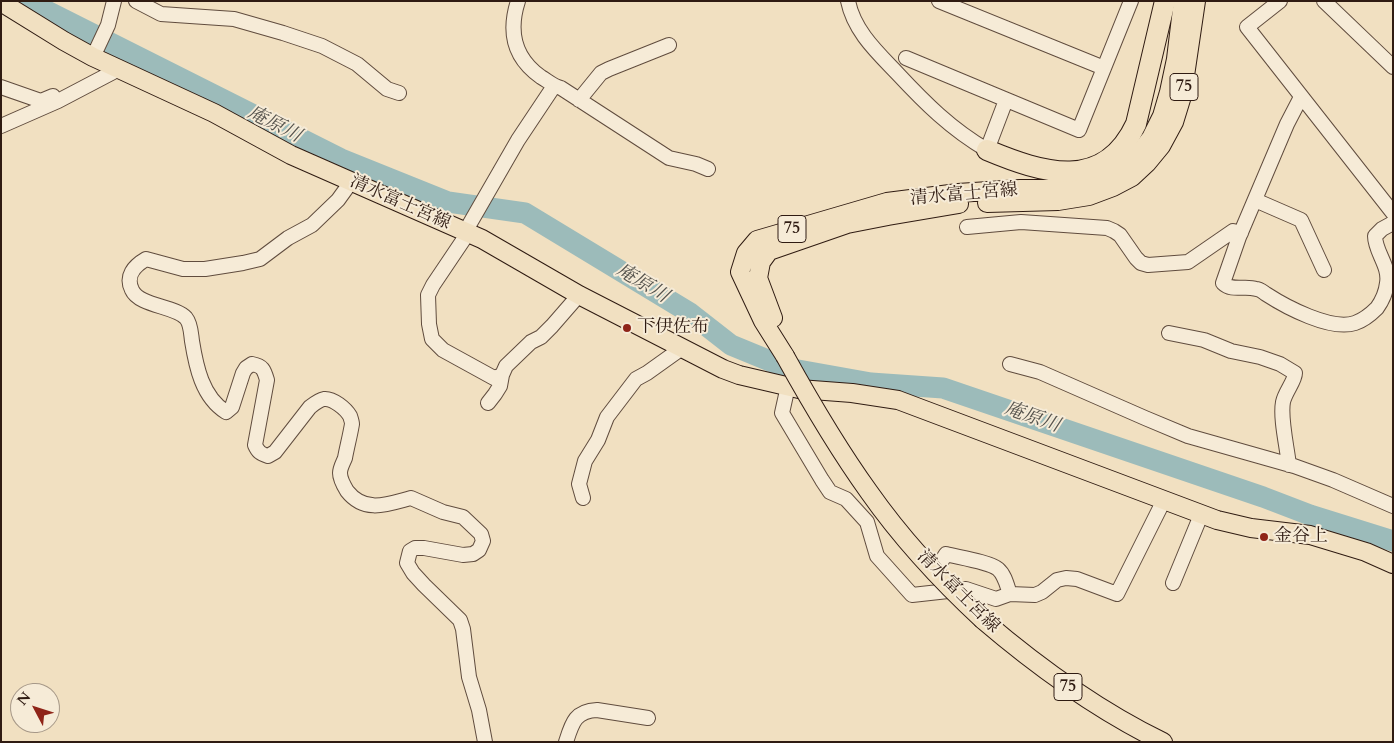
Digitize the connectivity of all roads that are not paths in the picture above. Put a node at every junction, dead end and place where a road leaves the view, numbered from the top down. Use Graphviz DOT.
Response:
graph roads {
  1 [pos="114,1"];
  2 [pos="136,1"];
  3 [pos="518,1"];
  4 [pos="848,1"];
  5 [pos="939,1"];
  6 [pos="1131,1"];
  7 [pos="1151,1"];
  8 [pos="1165,1"];
  9 [pos="1183,1"];
  10 [pos="1196,1"];
  11 [pos="1280,1"];
  12 [pos="1324,1"];
  13 [pos="1,2"];
  14 [pos="669,45"];
  15 [pos="93,57"];
  16 [pos="906,58"];
  17 [pos="1393,67"];
  18 [pos="119,68"];
  19 [pos="1104,68"];
  20 [pos="554,86"];
  21 [pos="1,87"];
  22 [pos="399,93"];
  23 [pos="68,95"];
  24 [pos="1301,97"];
  25 [pos="579,100"];
  26 [pos="1006,100"];
  27 [pos="1,126"];
  28 [pos="987,150"];
  29 [pos="1142,160"];
  30 [pos="708,169"];
  31 [pos="351,182"];
  32 [pos="1255,200"];
  33 [pos="1393,213"];
  34 [pos="1393,223"];
  35 [pos="967,227"];
  36 [pos="466,232"];
  37 [pos="1241,233"];
  38 [pos="1324,270"];
  39 [pos="579,294"];
  40 [pos="1169,333"];
  41 [pos="682,348"];
  42 [pos="1010,364"];
  43 [pos="502,375"];
  44 [pos="788,386"];
  45 [pos="488,403"];
  46 [pos="1289,464"];
  47 [pos="583,498"];
  48 [pos="1164,500"];
  49 [pos="1393,506"];
  50 [pos="1201,514"];
  51 [pos="941,562"];
  52 [pos="1393,564"];
  53 [pos="1173,584"];
  54 [pos="1010,594"];
  55 [pos="648,718"];
  56 [pos="485,742"];
  57 [pos="566,742"];
  58 [pos="1163,742"];
  1 -- 15 [label="street"];
  2 -- 22 [label="street"];
  3 -- 20 [label="street"];
  4 -- 28 [label="street"];
  5 -- 19 [label="street"];
  6 -- 19 [label="street"];
  7 -- 28 [label="highway"];
  8 -- 28 [label="highway"];
  9 -- 29 [label="main road, 清水富士宮線 / 75"];
  10 -- 29 [label="main road, 清水富士宮線 / 75"];
  11 -- 24 [label="street"];
  12 -- 17 [label="street"];
  13 -- 15 [label="main road, 清水富士宮線"];
  14 -- 25 [label="street"];
  15 -- 18 [label="main road, 清水富士宮線"];
  16 -- 26 [label="street"];
  18 -- 23 [label="street"];
  18 -- 31 [label="main road, 清水富士宮線"];
  19 -- 26 [label="street"];
  20 -- 25 [label="street"];
  20 -- 36 [label="street"];
  21 -- 23 [label="street"];
  23 -- 27 [label="street"];
  24 -- 32 [label="street"];
  24 -- 33 [label="street"];
  25 -- 30 [label="street"];
  26 -- 28 [label="street"];
  29 -- 58 [label="main road, 清水富士宮線 / 75, bridge"];
  31 -- 36 [label="main road, 清水富士宮線"];
  31 -- 56 [label="street"];
  32 -- 37 [label="street"];
  32 -- 38 [label="street"];
  34 -- 37 [label="street"];
  35 -- 37 [label="street"];
  36 -- 39 [label="main road, 清水富士宮線"];
  36 -- 43 [label="street"];
  39 -- 41 [label="main road, 清水富士宮線"];
  39 -- 43 [label="street"];
  40 -- 46 [label="street"];
  41 -- 44 [label="main road, 清水富士宮線"];
  41 -- 47 [label="street"];
  42 -- 46 [label="street"];
  43 -- 45 [label="street"];
  44 -- 48 [label="main road, 清水富士宮線"];
  44 -- 54 [label="street"];
  46 -- 49 [label="street"];
  48 -- 50 [label="main road, 清水富士宮線"];
  48 -- 54 [label="street"];
  50 -- 52 [label="main road, 清水富士宮線"];
  50 -- 53 [label="street"];
  51 -- 54 [label="street"];
  55 -- 57 [label="street"];
}
